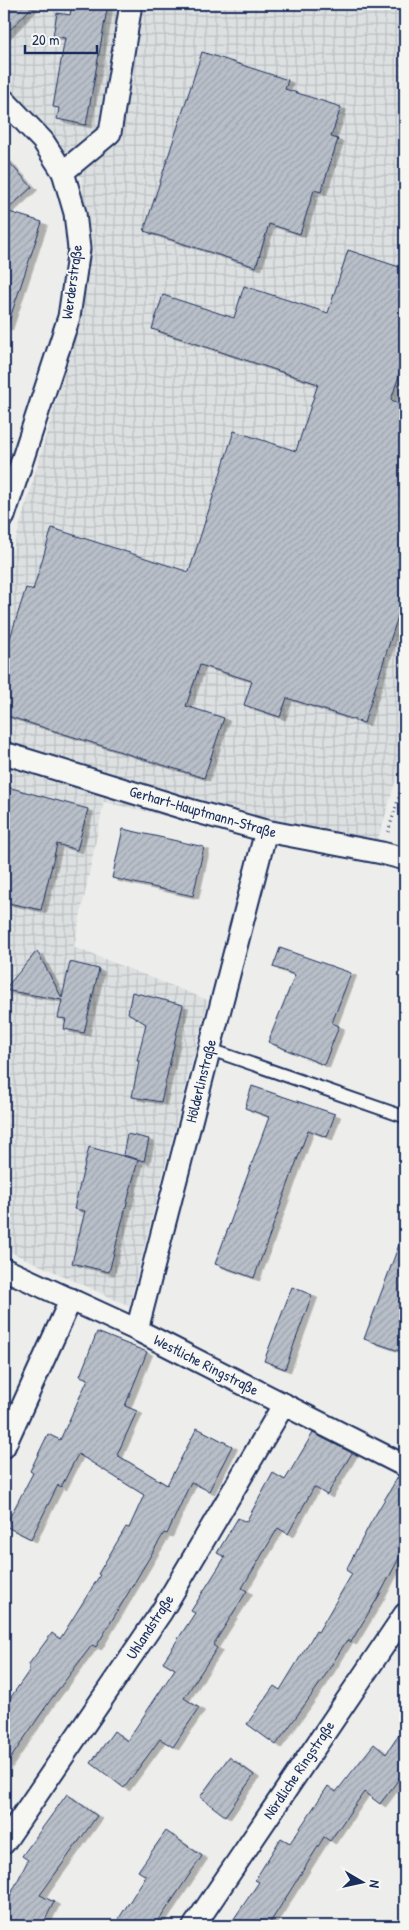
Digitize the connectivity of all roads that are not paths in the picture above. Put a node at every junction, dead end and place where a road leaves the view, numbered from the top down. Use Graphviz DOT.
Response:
graph roads {
  1 [pos="131,4"];
  2 [pos="4,100"];
  3 [pos="63,172"];
  4 [pos="4,516"];
  5 [pos="4,753"];
  6 [pos="266,831"];
  7 [pos="405,859"];
  8 [pos="209,1049"];
  9 [pos="405,1117"];
  10 [pos="4,1269"];
  11 [pos="71,1299"];
  12 [pos="137,1330"];
  13 [pos="284,1404"];
  14 [pos="4,1447"];
  15 [pos="405,1466"];
  16 [pos="405,1614"];
  17 [pos="4,1843"];
  18 [pos="194,1926"];
  1 -- 3 [label="street"];
  2 -- 3 [label="street, Werderstraße"];
  3 -- 4 [label="street, Werderstraße"];
  5 -- 6 [label="street, Gerhart-Hauptmann-Straße"];
  6 -- 7 [label="street, Gerhart-Hauptmann-Straße"];
  6 -- 8 [label="street, Hölderlinstraße"];
  8 -- 9 [label="lane"];
  8 -- 12 [label="street, Hölderlinstraße"];
  10 -- 11 [label="street, Westliche Ringstraße"];
  11 -- 12 [label="street, Westliche Ringstraße"];
  11 -- 14 [label="street"];
  12 -- 13 [label="street, Westliche Ringstraße"];
  13 -- 15 [label="street, Westliche Ringstraße"];
  13 -- 17 [label="street, Uhlandstraße"];
  16 -- 18 [label="street, Nördliche Ringstraße"];
}
